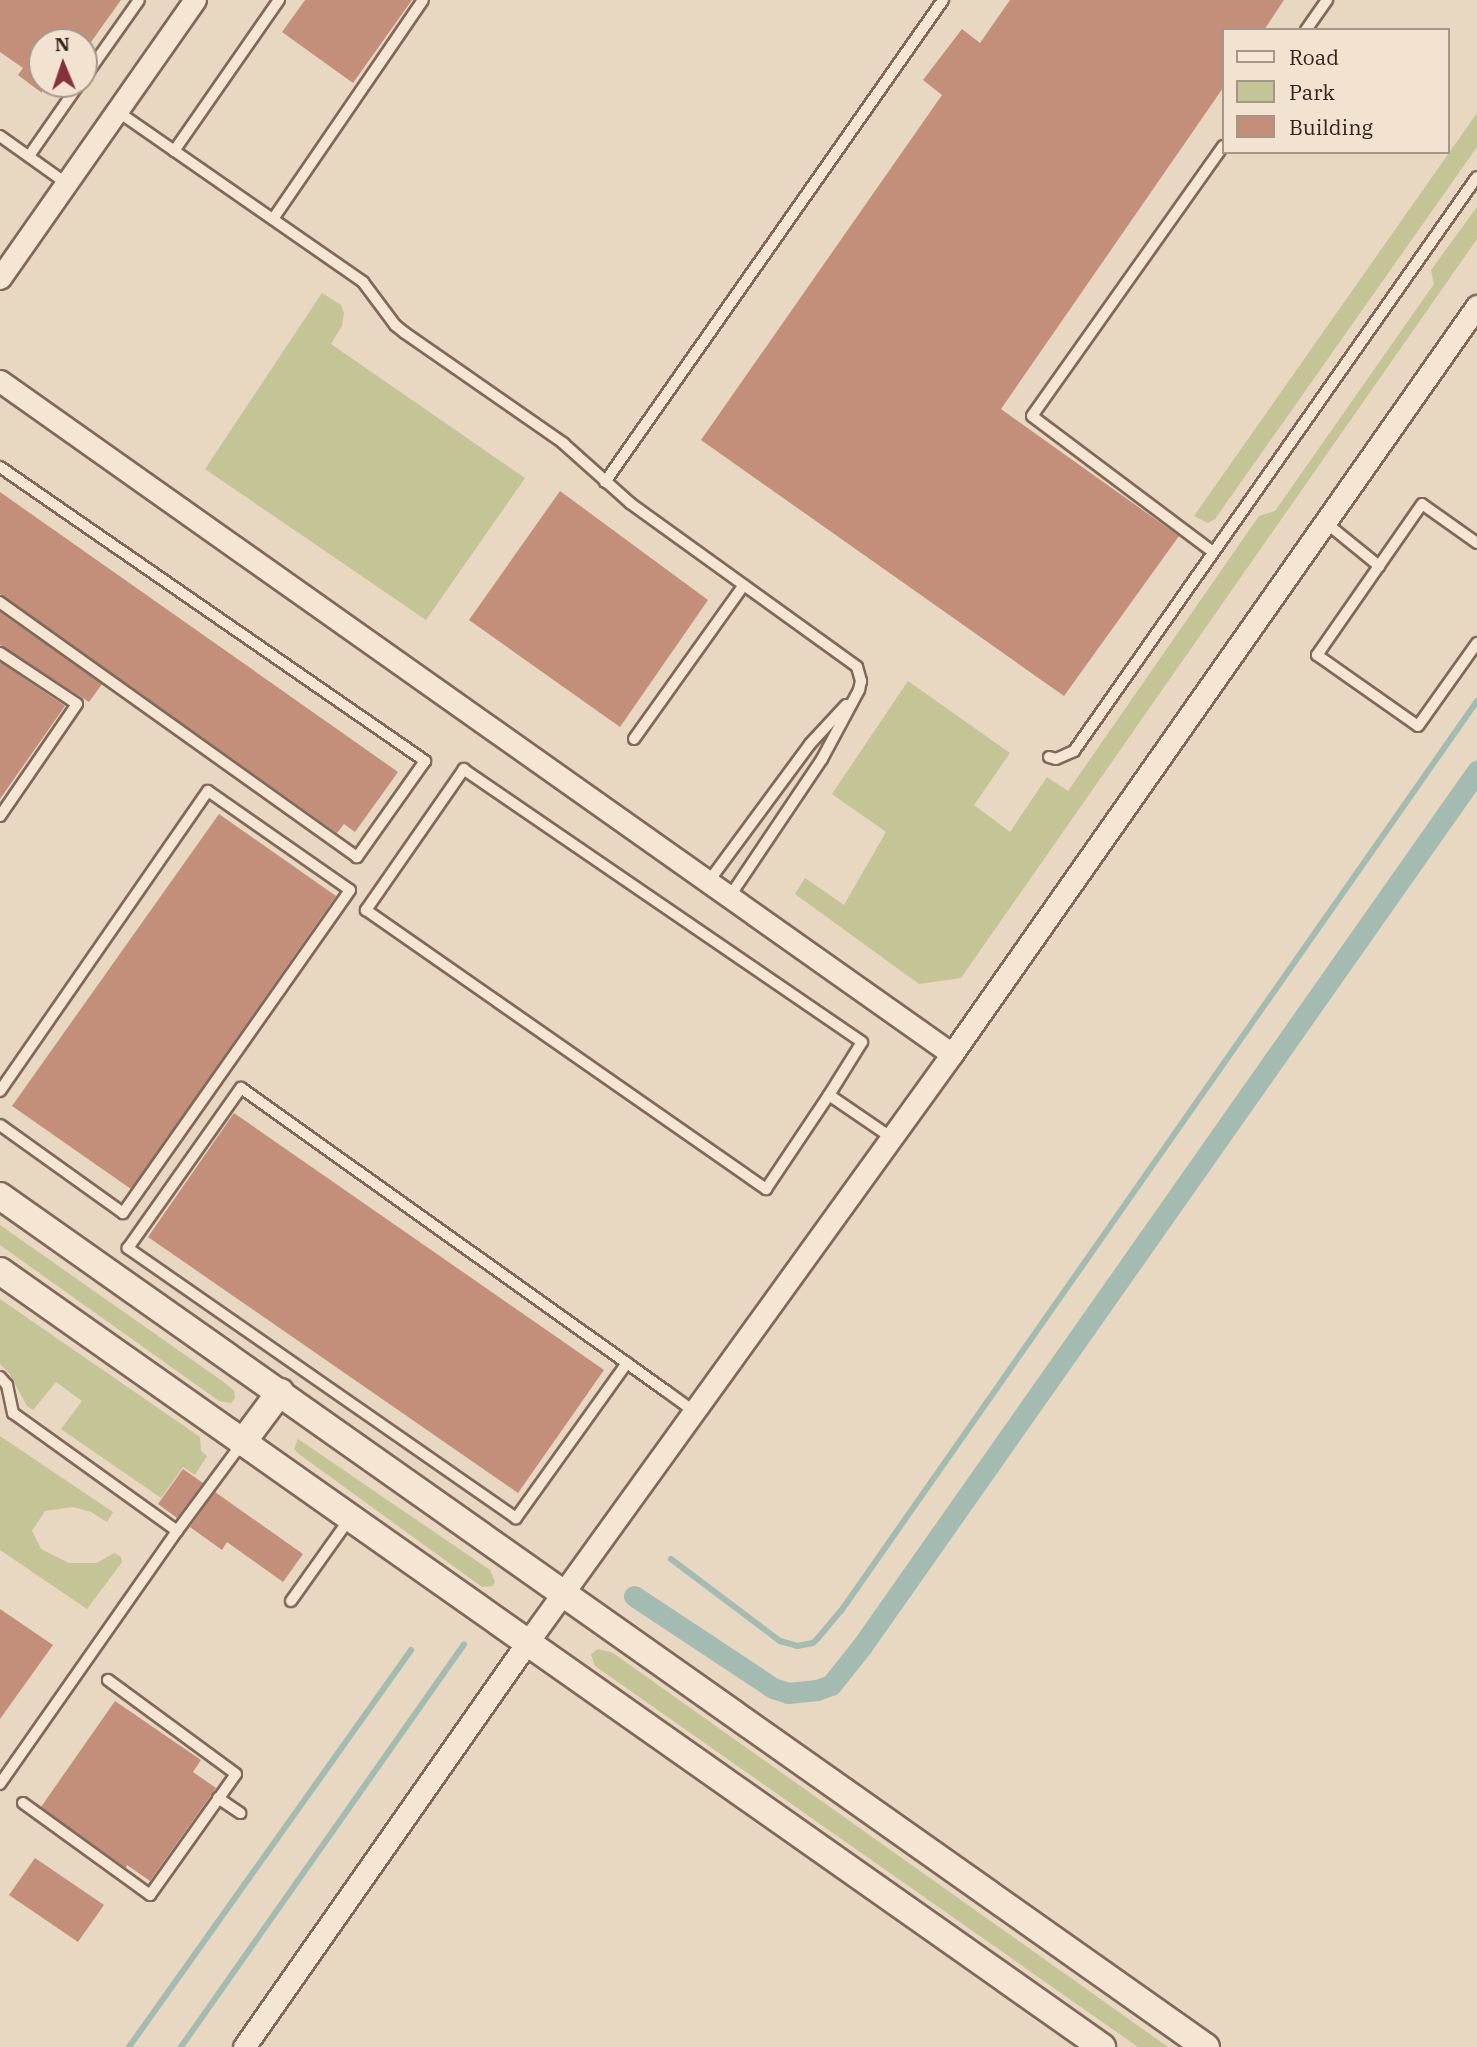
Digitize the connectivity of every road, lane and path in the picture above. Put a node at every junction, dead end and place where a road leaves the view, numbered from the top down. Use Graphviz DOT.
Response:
graph roads {
  1 [pos="139,0"];
  2 [pos="195,0"];
  3 [pos="279,0"];
  4 [pos="424,0"];
  5 [pos="943,0"];
  6 [pos="1327,0"];
  7 [pos="1307,28"];
  8 [pos="98,58"];
  9 [pos="69,98"];
  10 [pos="117,111"];
  11 [pos="0,136"];
  12 [pos="1222,147"];
  13 [pos="174,150"];
  14 [pos="29,156"];
  15 [pos="1477,177"];
  16 [pos="66,183"];
  17 [pos="273,219"];
  18 [pos="0,278"];
  19 [pos="1477,306"];
  20 [pos="0,381"];
  21 [pos="0,467"];
  22 [pos="605,482"];
  23 [pos="1325,523"];
  24 [pos="1477,543"];
  25 [pos="1213,552"];
  26 [pos="1379,566"];
  27 [pos="744,585"];
  28 [pos="0,602"];
  29 [pos="1477,643"];
  30 [pos="0,653"];
  31 [pos="855,696"];
  32 [pos="634,739"];
  33 [pos="1049,757"];
  34 [pos="0,816"];
  35 [pos="709,881"];
  36 [pos="730,896"];
  37 [pos="952,1054"];
  38 [pos="0,1091"];
  39 [pos="829,1095"];
  40 [pos="0,1125"];
  41 [pos="892,1138"];
  42 [pos="0,1196"];
  43 [pos="0,1271"];
  44 [pos="627,1363"];
  45 [pos="0,1377"];
  46 [pos="280,1392"];
  47 [pos="695,1412"];
  48 [pos="13,1413"];
  49 [pos="0,1415"];
  50 [pos="242,1443"];
  51 [pos="350,1518"];
  52 [pos="177,1531"];
  53 [pos="565,1592"];
  54 [pos="291,1601"];
  55 [pos="527,1643"];
  56 [pos="108,1680"];
  57 [pos="0,1784"];
  58 [pos="218,1798"];
  59 [pos="23,1803"];
  60 [pos="240,1813"];
  61 [pos="244,2047"];
  62 [pos="1102,2047"];
  63 [pos="1206,2047"];
  1 -- 8 [label="lane"];
  2 -- 10 [label="street"];
  3 -- 13 [label="lane"];
  4 -- 17 [label="lane"];
  5 -- 22 [label="lane"];
  6 -- 7 [label="lane"];
  9 -- 14 [label="lane"];
  10 -- 13 [label="lane"];
  10 -- 16 [label="street"];
  11 -- 14 [label="lane"];
  12 -- 25 [label="lane"];
  13 -- 17 [label="lane"];
  14 -- 16 [label="lane"];
  15 -- 25 [label="lane"];
  16 -- 18 [label="street"];
  17 -- 22 [label="lane"];
  19 -- 23 [label="street"];
  20 -- 35 [label="street"];
  21 -- 28 [label="lane"];
  22 -- 27 [label="lane"];
  23 -- 26 [label="lane"];
  23 -- 37 [label="street"];
  24 -- 26 [label="lane"];
  25 -- 33 [label="lane"];
  26 -- 29 [label="lane"];
  27 -- 31 [label="lane"];
  27 -- 32 [label="lane"];
  30 -- 34 [label="lane"];
  31 -- 35 [label="lane"];
  31 -- 36 [label="lane"];
  35 -- 36 [label="street"];
  36 -- 37 [label="street"];
  37 -- 41 [label="street"];
  38 -- 40 [label="lane"];
  39 -- 39 [label="lane"];
  39 -- 41 [label="lane"];
  41 -- 47 [label="street"];
  42 -- 46 [label="street"];
  43 -- 50 [label="street"];
  44 -- 44 [label="lane"];
  44 -- 47 [label="lane"];
  45 -- 48 [label="lane"];
  46 -- 50 [label="street"];
  46 -- 53 [label="street"];
  47 -- 53 [label="street"];
  48 -- 49 [label="lane"];
  48 -- 52 [label="lane"];
  50 -- 51 [label="street"];
  50 -- 52 [label="lane"];
  51 -- 54 [label="lane"];
  51 -- 55 [label="street"];
  52 -- 57 [label="lane"];
  53 -- 55 [label="street"];
  53 -- 63 [label="street"];
  55 -- 61 [label="street"];
  55 -- 62 [label="street"];
  56 -- 58 [label="lane"];
  58 -- 59 [label="lane"];
  58 -- 60 [label="lane"];
}
